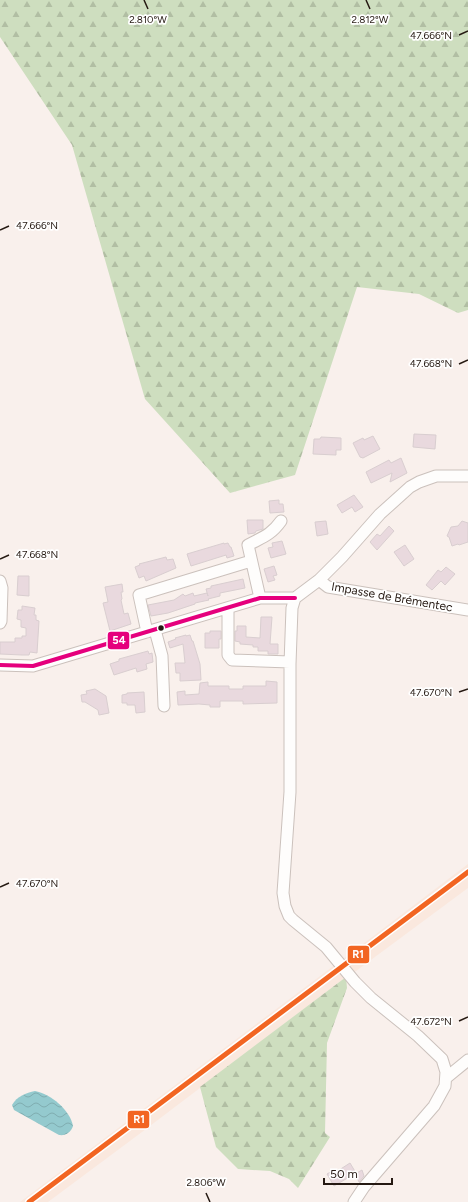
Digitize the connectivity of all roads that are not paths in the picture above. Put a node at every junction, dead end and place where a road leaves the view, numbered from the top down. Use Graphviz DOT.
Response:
graph roads {
  1 [pos="468,476"];
  2 [pos="281,521"];
  3 [pos="251,561"];
  4 [pos="319,580"];
  5 [pos="0,581"];
  6 [pos="260,598"];
  7 [pos="295,598"];
  8 [pos="228,608"];
  9 [pos="468,610"];
  10 [pos="0,623"];
  11 [pos="151,631"];
  12 [pos="290,662"];
  13 [pos="0,665"];
  14 [pos="164,706"];
  15 [pos="468,1060"];
  16 [pos="446,1078"];
  17 [pos="355,1201"];
  1 -- 4 [label="street"];
  2 -- 3 [label="street"];
  3 -- 6 [label="street"];
  3 -- 11 [label="street"];
  4 -- 7 [label="street"];
  4 -- 9 [label="street, Impasse de Brémentec"];
  5 -- 10 [label="street"];
  6 -- 7 [label="street"];
  6 -- 8 [label="street"];
  7 -- 12 [label="street"];
  8 -- 11 [label="street"];
  8 -- 12 [label="street"];
  11 -- 13 [label="street"];
  11 -- 14 [label="street"];
  12 -- 16 [label="street"];
  15 -- 16 [label="street"];
  16 -- 17 [label="street"];
}
